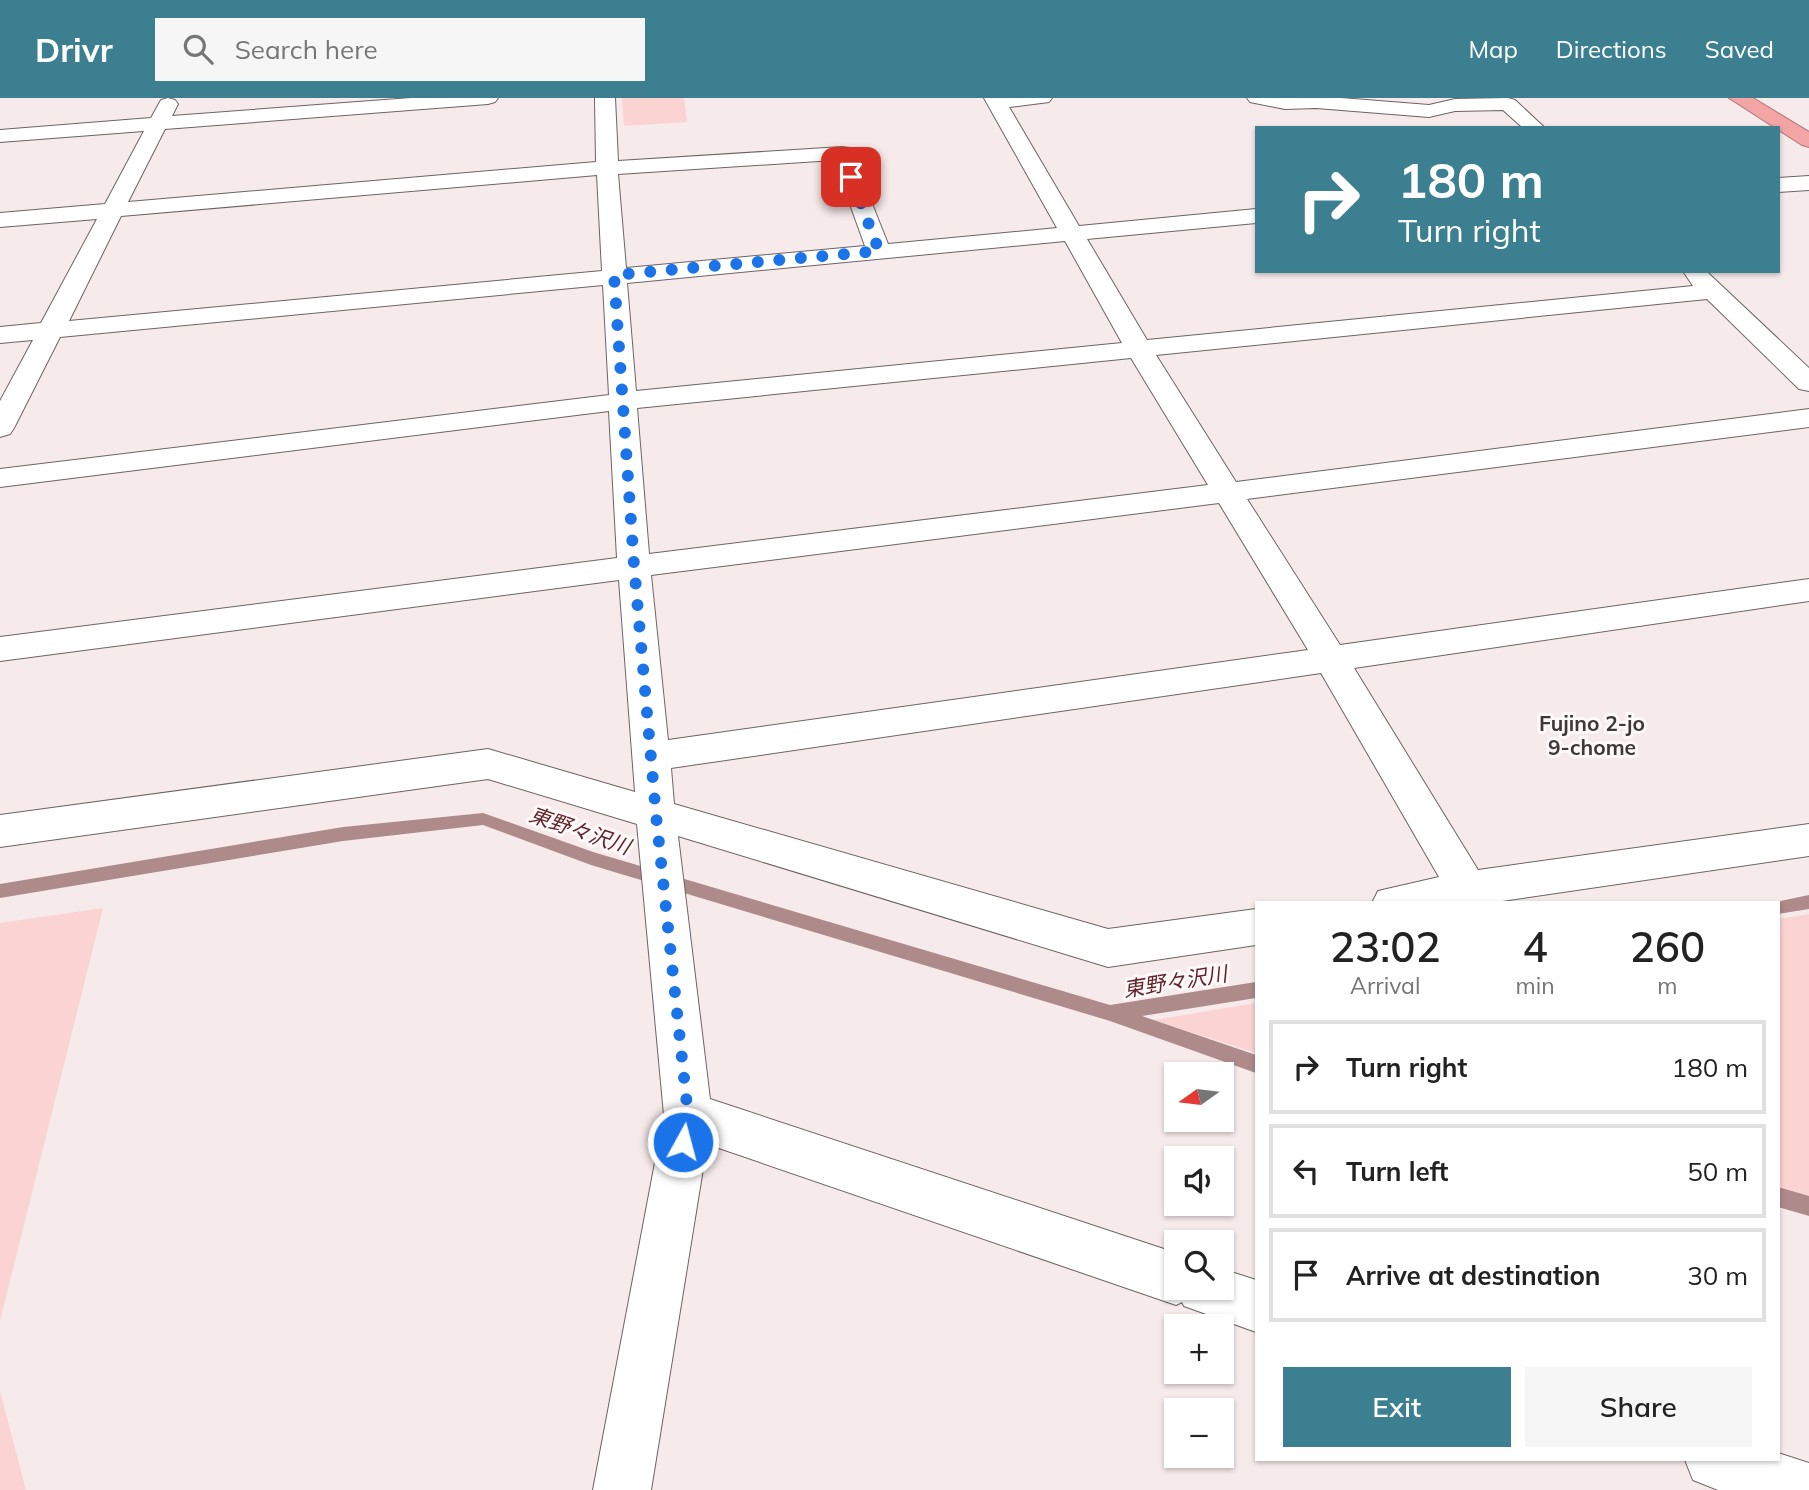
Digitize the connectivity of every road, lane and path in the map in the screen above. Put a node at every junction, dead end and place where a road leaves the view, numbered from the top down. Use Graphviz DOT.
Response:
graph roads {
  1 [pos="171,98"];
  2 [pos="488,98"];
  3 [pos="606,98"];
  4 [pos="1042,98"];
  5 [pos="1257,98"];
  6 [pos="995,100"];
  7 [pos="1746,103"];
  8 [pos="158,123"];
  9 [pos="1533,126"];
  10 [pos="0,136"];
  11 [pos="1809,141"];
  12 [pos="607,168"];
  13 [pos="1809,183"];
  14 [pos="1780,185"];
  15 [pos="113,210"];
  16 [pos="1255,216"];
  17 [pos="0,220"];
  18 [pos="1072,233"];
  19 [pos="879,251"];
  20 [pos="1694,273"];
  21 [pos="614,275"];
  22 [pos="1713,291"];
  23 [pos="50,330"];
  24 [pos="0,335"];
  25 [pos="1138,348"];
  26 [pos="1809,383"];
  27 [pos="624,401"];
  28 [pos="1809,418"];
  29 [pos="0,428"];
  30 [pos="0,478"];
  31 [pos="1228,493"];
  32 [pos="634,565"];
  33 [pos="1809,590"];
  34 [pos="0,649"];
  35 [pos="1331,659"];
  36 [pos="651,757"];
  37 [pos="656,815"];
  38 [pos="0,831"];
  39 [pos="1809,840"];
  40 [pos="1466,889"];
  41 [pos="1403,901"];
  42 [pos="1255,927"];
  43 [pos="688,1115"];
  44 [pos="1164,1275"];
  45 [pos="1234,1299"];
  46 [pos="1255,1306"];
  47 [pos="622,1490"];
  1 -- 8 [label="street"];
  2 -- 8 [label="street"];
  3 -- 12 [label="street"];
  4 -- 6 [label="street"];
  5 -- 9 [label="street"];
  6 -- 18 [label="street"];
  7 -- 11 [label="highway"];
  8 -- 10 [label="street"];
  8 -- 15 [label="street"];
  12 -- 15 [label="street"];
  12 -- 19 [label="street"];
  12 -- 21 [label="street"];
  13 -- 14 [label="street"];
  15 -- 17 [label="street"];
  15 -- 23 [label="street"];
  16 -- 18 [label="street"];
  18 -- 19 [label="street"];
  18 -- 25 [label="street"];
  19 -- 21 [label="street"];
  20 -- 22 [label="street"];
  21 -- 23 [label="street"];
  21 -- 27 [label="street"];
  22 -- 25 [label="street"];
  22 -- 26 [label="street"];
  23 -- 24 [label="street"];
  23 -- 29 [label="street"];
  25 -- 27 [label="street"];
  25 -- 31 [label="street"];
  27 -- 30 [label="street"];
  27 -- 32 [label="street"];
  28 -- 31 [label="street"];
  31 -- 32 [label="street"];
  31 -- 35 [label="street"];
  32 -- 34 [label="street"];
  32 -- 36 [label="street"];
  33 -- 35 [label="street"];
  35 -- 36 [label="street"];
  35 -- 40 [label="street"];
  36 -- 37 [label="street"];
  37 -- 38 [label="street"];
  37 -- 42 [label="street"];
  37 -- 43 [label="street"];
  39 -- 40 [label="street"];
  40 -- 41 [label="street"];
  43 -- 44 [label="street"];
  43 -- 47 [label="street"];
  45 -- 46 [label="street"];
}
